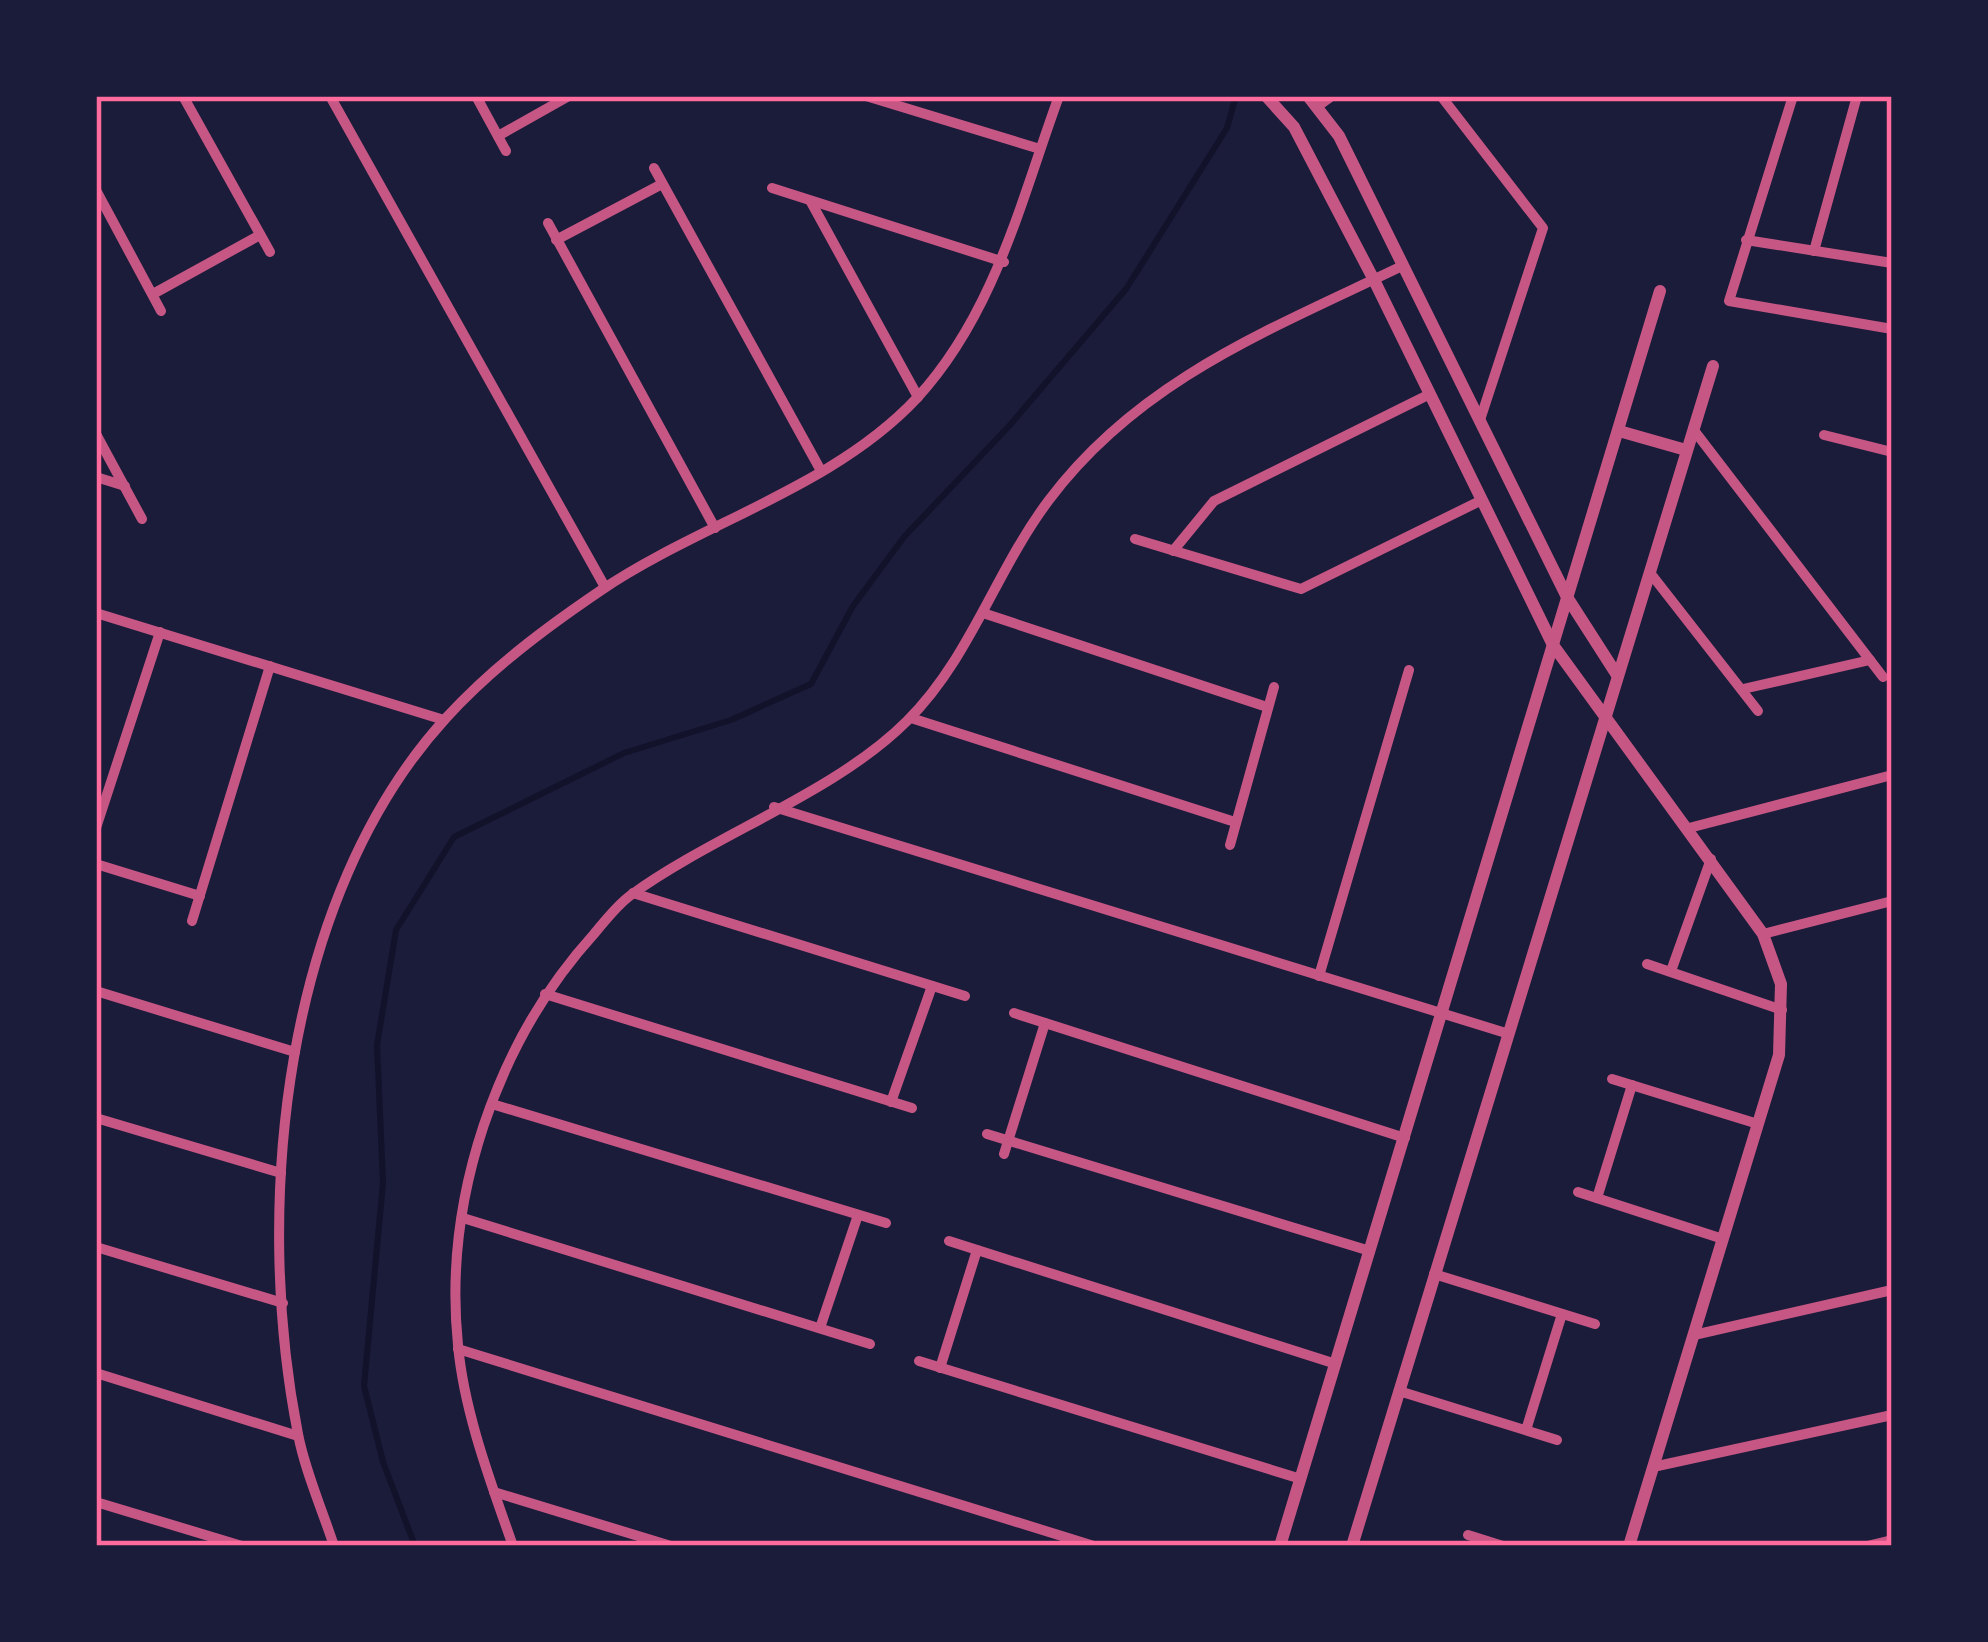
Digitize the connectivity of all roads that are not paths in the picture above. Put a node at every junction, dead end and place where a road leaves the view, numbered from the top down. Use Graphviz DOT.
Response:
graph roads {
  1 [pos="183,96"];
  2 [pos="330,96"];
  3 [pos="476,96"];
  4 [pos="569,96"];
  5 [pos="866,96"];
  6 [pos="1059,96"];
  7 [pos="1266,96"];
  8 [pos="1331,96"];
  9 [pos="1442,96"];
  10 [pos="1793,96"];
  11 [pos="1857,96"];
  12 [pos="1313,101"];
  13 [pos="498,136"];
  14 [pos="1040,149"];
  15 [pos="506,151"];
  16 [pos="654,168"];
  17 [pos="662,184"];
  18 [pos="772,188"];
  19 [pos="96,190"];
  20 [pos="811,202"];
  21 [pos="548,224"];
  22 [pos="260,235"];
  23 [pos="556,240"];
  24 [pos="1746,240"];
  25 [pos="1814,251"];
  26 [pos="270,252"];
  27 [pos="1004,262"];
  28 [pos="1892,263"];
  29 [pos="1400,267"];
  30 [pos="1375,280"];
  31 [pos="1660,291"];
  32 [pos="152,295"];
  33 [pos="161,311"];
  34 [pos="1892,329"];
  35 [pos="1714,366"];
  36 [pos="1430,394"];
  37 [pos="918,397"];
  38 [pos="1480,420"];
  39 [pos="1693,429"];
  40 [pos="1619,431"];
  41 [pos="96,434"];
  42 [pos="1824,435"];
  43 [pos="1686,450"];
  44 [pos="1892,452"];
  45 [pos="820,469"];
  46 [pos="96,477"];
  47 [pos="124,486"];
  48 [pos="1482,500"];
  49 [pos="142,519"];
  50 [pos="715,527"];
  51 [pos="1135,539"];
  52 [pos="1173,551"];
  53 [pos="1651,574"];
  54 [pos="605,587"];
  55 [pos="1567,597"];
  56 [pos="96,613"];
  57 [pos="983,613"];
  58 [pos="160,632"];
  59 [pos="1553,645"];
  60 [pos="1870,659"];
  61 [pos="270,666"];
  62 [pos="1408,670"];
  63 [pos="1617,675"];
  64 [pos="1883,677"];
  65 [pos="1274,687"];
  66 [pos="1743,689"];
  67 [pos="1268,706"];
  68 [pos="1758,711"];
  69 [pos="1603,717"];
  70 [pos="911,718"];
  71 [pos="444,720"];
  72 [pos="1892,775"];
  73 [pos="774,807"];
  74 [pos="1235,822"];
  75 [pos="96,828"];
  76 [pos="1689,828"];
  77 [pos="1230,845"];
  78 [pos="1711,860"];
  79 [pos="96,864"];
  80 [pos="633,893"];
  81 [pos="200,896"];
  82 [pos="1892,901"];
  83 [pos="192,921"];
  84 [pos="1763,934"];
  85 [pos="1647,964"];
  86 [pos="1671,971"];
  87 [pos="1318,976"];
  88 [pos="932,986"];
  89 [pos="96,991"];
  90 [pos="545,994"];
  91 [pos="965,997"];
  92 [pos="1782,1010"];
  93 [pos="1014,1013"];
  94 [pos="1443,1013"];
  95 [pos="1045,1023"];
  96 [pos="1509,1034"];
  97 [pos="296,1052"];
  98 [pos="1612,1079"];
  99 [pos="1632,1085"];
  100 [pos="892,1102"];
  101 [pos="492,1104"];
  102 [pos="913,1108"];
  103 [pos="96,1118"];
  104 [pos="1758,1124"];
  105 [pos="987,1134"];
  106 [pos="1405,1138"];
  107 [pos="1008,1140"];
  108 [pos="1004,1154"];
  109 [pos="281,1173"];
  110 [pos="1578,1192"];
  111 [pos="1597,1198"];
  112 [pos="858,1215"];
  113 [pos="463,1218"];
  114 [pos="886,1223"];
  115 [pos="1723,1239"];
  116 [pos="949,1241"];
  117 [pos="96,1247"];
  118 [pos="977,1250"];
  119 [pos="1370,1252"];
  120 [pos="1434,1274"];
  121 [pos="1892,1290"];
  122 [pos="283,1304"];
  123 [pos="1562,1314"];
  124 [pos="1594,1324"];
  125 [pos="820,1328"];
  126 [pos="1694,1336"];
  127 [pos="870,1344"];
  128 [pos="458,1349"];
  129 [pos="919,1361"];
  130 [pos="1336,1364"];
  131 [pos="940,1368"];
  132 [pos="96,1373"];
  133 [pos="1399,1391"];
  134 [pos="1892,1415"];
  135 [pos="1526,1430"];
  136 [pos="298,1436"];
  137 [pos="1557,1440"];
  138 [pos="1653,1467"];
  139 [pos="1300,1479"];
  140 [pos="494,1492"];
  141 [pos="96,1502"];
  142 [pos="1468,1534"];
  143 [pos="1892,1540"];
  144 [pos="1495,1545"];
  145 [pos="242,1546"];
  146 [pos="334,1546"];
  147 [pos="513,1546"];
  148 [pos="671,1546"];
  149 [pos="1094,1546"];
  150 [pos="1280,1546"];
  151 [pos="1352,1546"];
  152 [pos="1629,1546"];
  153 [pos="1867,1546"];
  1 -- 22 [label="street"];
  2 -- 54 [label="street"];
  3 -- 13 [label="street"];
  4 -- 13 [label="street"];
  5 -- 14 [label="street"];
  6 -- 14 [label="street"];
  7 -- 30 [label="street"];
  8 -- 12 [label="street"];
  9 -- 38 [label="street"];
  10 -- 24 [label="street"];
  11 -- 25 [label="street"];
  12 -- 29 [label="street"];
  13 -- 15 [label="street"];
  14 -- 27 [label="street"];
  16 -- 17 [label="street"];
  17 -- 23 [label="street"];
  17 -- 45 [label="street"];
  18 -- 20 [label="street"];
  19 -- 32 [label="street"];
  20 -- 27 [label="street"];
  20 -- 37 [label="street"];
  21 -- 23 [label="street"];
  22 -- 26 [label="street"];
  22 -- 32 [label="street"];
  23 -- 50 [label="street"];
  24 -- 25 [label="street"];
  24 -- 34 [label="street"];
  25 -- 28 [label="street"];
  27 -- 37 [label="street"];
  29 -- 30 [label="street"];
  29 -- 38 [label="street"];
  30 -- 36 [label="street"];
  30 -- 57 [label="street"];
  31 -- 40 [label="street"];
  32 -- 33 [label="street"];
  35 -- 39 [label="street"];
  36 -- 48 [label="street"];
  36 -- 52 [label="street"];
  37 -- 45 [label="street"];
  38 -- 55 [label="street"];
  39 -- 43 [label="street"];
  39 -- 60 [label="street"];
  40 -- 43 [label="street"];
  40 -- 55 [label="street"];
  41 -- 47 [label="street"];
  42 -- 44 [label="street"];
  43 -- 53 [label="street"];
  45 -- 50 [label="street"];
  46 -- 47 [label="street"];
  47 -- 49 [label="street"];
  48 -- 52 [label="street"];
  48 -- 59 [label="street"];
  50 -- 54 [label="street"];
  51 -- 52 [label="street"];
  53 -- 63 [label="street"];
  53 -- 66 [label="street"];
  54 -- 71 [label="street"];
  55 -- 59 [label="street"];
  55 -- 63 [label="street"];
  56 -- 58 [label="street"];
  57 -- 67 [label="street"];
  57 -- 70 [label="street"];
  58 -- 61 [label="street"];
  58 -- 75 [label="street"];
  59 -- 69 [label="street"];
  59 -- 94 [label="street"];
  60 -- 64 [label="street"];
  60 -- 66 [label="street"];
  61 -- 71 [label="street"];
  61 -- 81 [label="street"];
  62 -- 87 [label="street"];
  63 -- 69 [label="street"];
  65 -- 67 [label="street"];
  66 -- 68 [label="street"];
  67 -- 74 [label="street"];
  69 -- 76 [label="street"];
  69 -- 96 [label="street"];
  70 -- 73 [label="street"];
  70 -- 74 [label="street"];
  71 -- 97 [label="street"];
  72 -- 76 [label="street"];
  73 -- 80 [label="street"];
  73 -- 87 [label="street"];
  74 -- 77 [label="street"];
  76 -- 78 [label="street"];
  78 -- 84 [label="street"];
  78 -- 86 [label="street"];
  79 -- 81 [label="street"];
  80 -- 88 [label="street"];
  80 -- 90 [label="street"];
  81 -- 83 [label="street"];
  82 -- 84 [label="street"];
  84 -- 92 [label="street"];
  85 -- 86 [label="street"];
  86 -- 92 [label="street"];
  87 -- 94 [label="street"];
  88 -- 91 [label="street"];
  88 -- 100 [label="street"];
  89 -- 97 [label="street"];
  90 -- 100 [label="street"];
  90 -- 101 [label="street"];
  92 -- 104 [label="street"];
  93 -- 95 [label="street"];
  94 -- 96 [label="street"];
  94 -- 106 [label="street"];
  95 -- 106 [label="street"];
  95 -- 107 [label="street"];
  96 -- 120 [label="street"];
  97 -- 109 [label="street"];
  98 -- 99 [label="street"];
  99 -- 104 [label="street"];
  99 -- 111 [label="street"];
  100 -- 102 [label="street"];
  101 -- 112 [label="street"];
  101 -- 113 [label="street"];
  103 -- 109 [label="street"];
  104 -- 115 [label="street"];
  105 -- 107 [label="street"];
  106 -- 119 [label="street"];
  107 -- 108 [label="street"];
  107 -- 119 [label="street"];
  109 -- 122 [label="street"];
  110 -- 111 [label="street"];
  111 -- 115 [label="street"];
  112 -- 114 [label="street"];
  112 -- 125 [label="street"];
  113 -- 125 [label="street"];
  113 -- 128 [label="street"];
  115 -- 126 [label="street"];
  116 -- 118 [label="street"];
  117 -- 122 [label="street"];
  118 -- 130 [label="street"];
  118 -- 131 [label="street"];
  119 -- 130 [label="street"];
  120 -- 123 [label="street"];
  120 -- 133 [label="street"];
  121 -- 126 [label="street"];
  122 -- 136 [label="street"];
  123 -- 124 [label="street"];
  123 -- 135 [label="street"];
  125 -- 127 [label="street"];
  126 -- 138 [label="street"];
  128 -- 140 [label="street"];
  128 -- 149 [label="street"];
  129 -- 131 [label="street"];
  130 -- 139 [label="street"];
  131 -- 139 [label="street"];
  132 -- 136 [label="street"];
  133 -- 135 [label="street"];
  133 -- 151 [label="street"];
  134 -- 138 [label="street"];
  135 -- 137 [label="street"];
  136 -- 146 [label="street"];
  138 -- 152 [label="street"];
  139 -- 150 [label="street"];
  140 -- 147 [label="street"];
  140 -- 148 [label="street"];
  141 -- 145 [label="street"];
  142 -- 144 [label="street"];
  143 -- 153 [label="street"];
}
